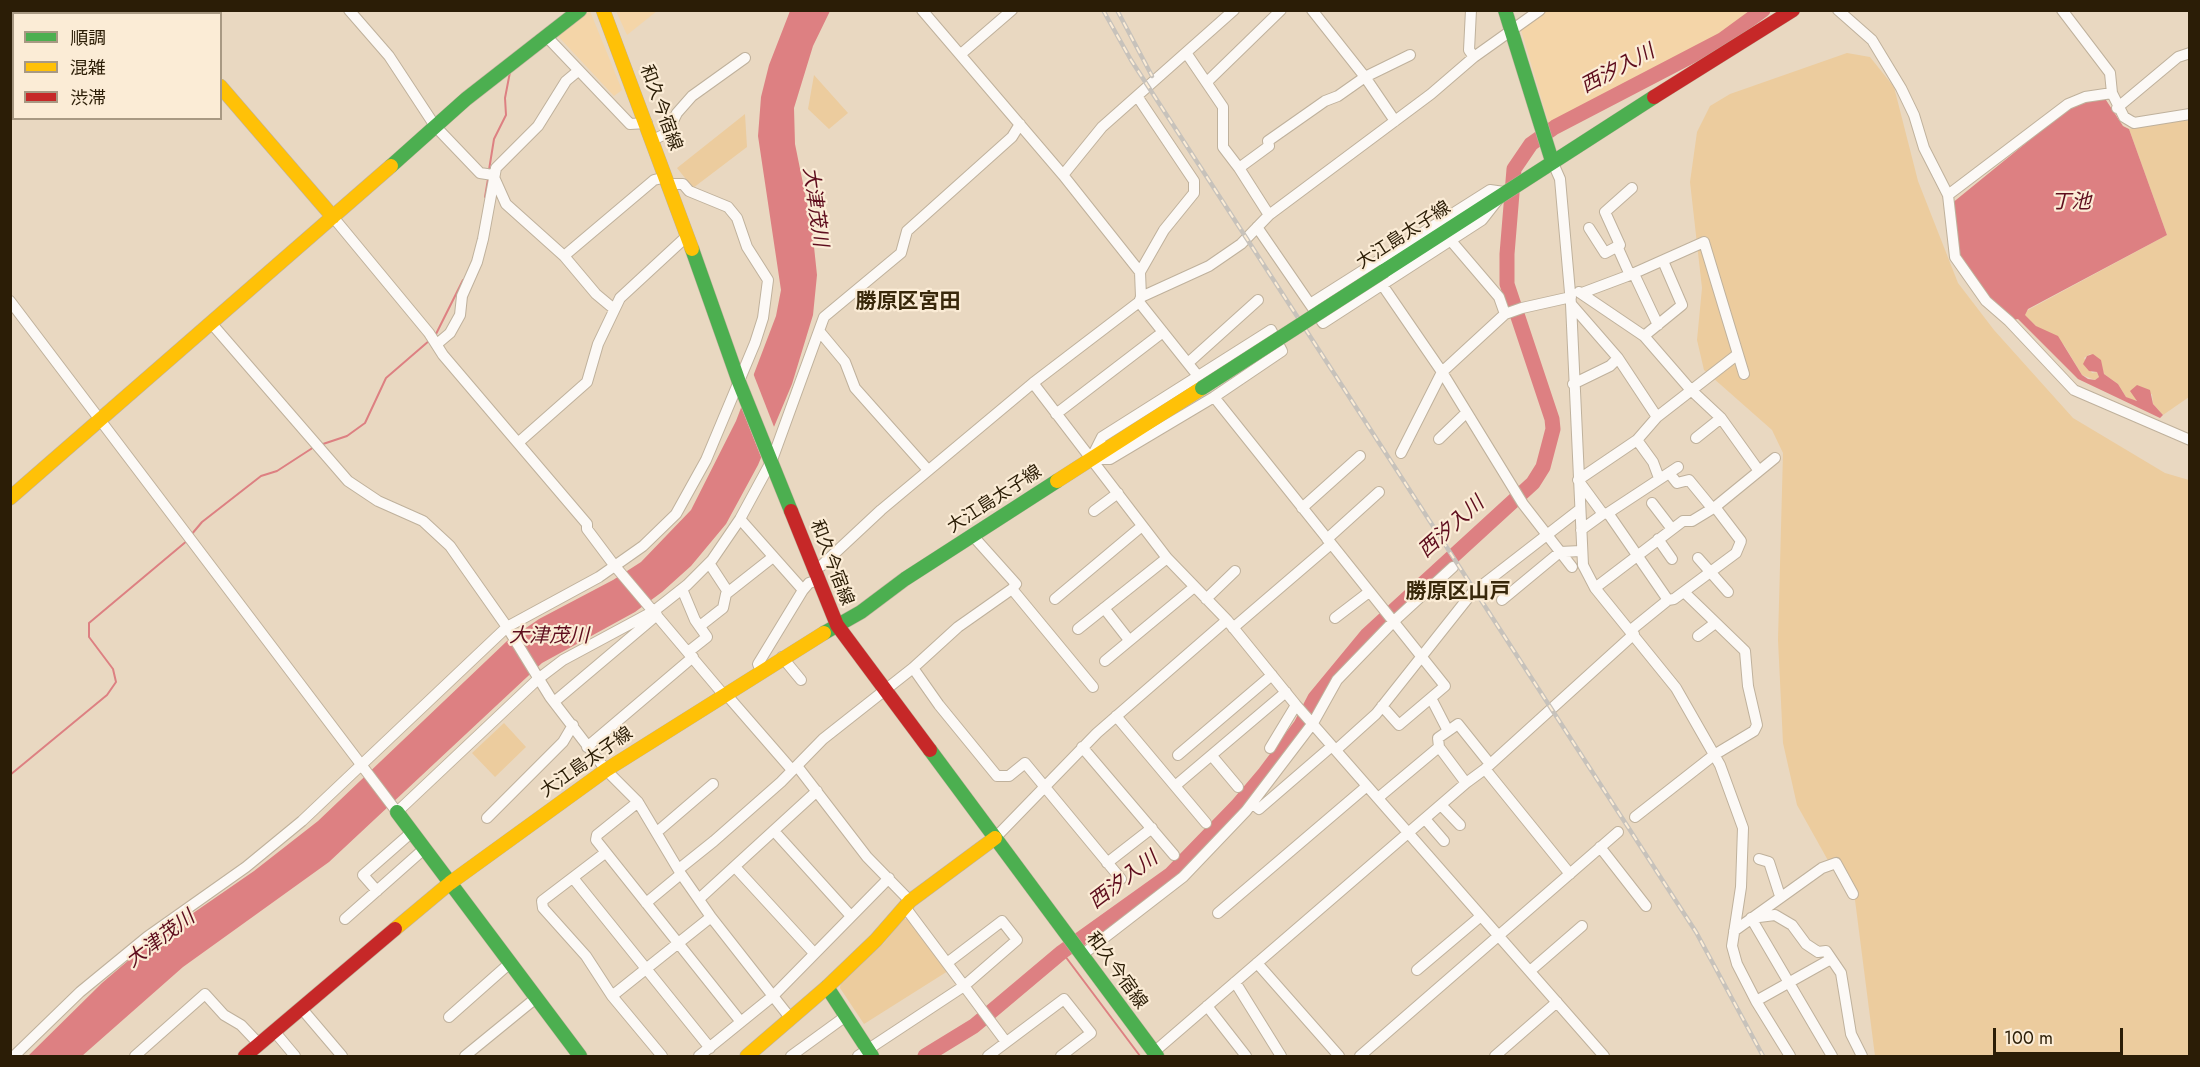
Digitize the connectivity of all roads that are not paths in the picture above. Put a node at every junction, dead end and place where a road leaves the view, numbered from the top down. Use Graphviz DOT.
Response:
graph roads {
  1 [pos="350,10"];
  2 [pos="580,10"];
  3 [pos="603,10"];
  4 [pos="922,10"];
  5 [pos="1012,10"];
  6 [pos="1234,10"];
  7 [pos="1281,10"];
  8 [pos="1312,10"];
  9 [pos="1471,10"];
  10 [pos="1505,10"];
  11 [pos="1540,10"];
  12 [pos="1793,10"];
  13 [pos="1838,10"];
  14 [pos="2062,10"];
  15 [pos="1511,30"];
  16 [pos="547,37"];
  17 [pos="2190,52"];
  18 [pos="960,54"];
  19 [pos="1187,54"];
  20 [pos="1410,55"];
  21 [pos="1474,57"];
  22 [pos="745,58"];
  23 [pos="578,71"];
  24 [pos="1365,77"];
  25 [pos="1208,81"];
  26 [pos="222,88"];
  27 [pos="2112,93"];
  28 [pos="1137,96"];
  29 [pos="2117,108"];
  30 [pos="2190,114"];
  31 [pos="1395,121"];
  32 [pos="647,123"];
  33 [pos="1020,124"];
  34 [pos="435,126"];
  35 [pos="653,140"];
  36 [pos="1552,161"];
  37 [pos="1239,168"];
  38 [pos="494,175"];
  39 [pos="1063,175"];
  40 [pos="667,181"];
  41 [pos="1632,188"];
  42 [pos="1504,192"];
  43 [pos="1948,195"];
  44 [pos="1470,202"];
  45 [pos="1269,215"];
  46 [pos="333,217"];
  47 [pos="1482,220"];
  48 [pos="1462,221"];
  49 [pos="1257,227"];
  50 [pos="1589,228"];
  51 [pos="686,237"];
  52 [pos="1452,242"];
  53 [pos="1617,246"];
  54 [pos="564,256"];
  55 [pos="1663,261"];
  56 [pos="1140,272"];
  57 [pos="1632,274"];
  58 [pos="1383,286"];
  59 [pos="1582,293"];
  60 [pos="1570,297"];
  61 [pos="1140,300"];
  62 [pos="1258,300"];
  63 [pos="10,301"];
  64 [pos="1310,304"];
  65 [pos="614,309"];
  66 [pos="1505,314"];
  67 [pos="212,324"];
  68 [pos="1658,325"];
  69 [pos="820,332"];
  70 [pos="1163,332"];
  71 [pos="1644,336"];
  72 [pos="437,344"];
  73 [pos="1738,354"];
  74 [pos="1618,358"];
  75 [pos="1188,363"];
  76 [pos="1442,372"];
  77 [pos="1744,374"];
  78 [pos="739,382"];
  79 [pos="1200,382"];
  80 [pos="1033,383"];
  81 [pos="1573,384"];
  82 [pos="1689,389"];
  83 [pos="1214,397"];
  84 [pos="1466,413"];
  85 [pos="1056,414"];
  86 [pos="1657,417"];
  87 [pos="1721,418"];
  88 [pos="100,419"];
  89 [pos="1696,438"];
  90 [pos="1438,439"];
  91 [pos="1637,440"];
  92 [pos="2190,440"];
  93 [pos="519,442"];
  94 [pos="1401,453"];
  95 [pos="1360,456"];
  96 [pos="1775,458"];
  97 [pos="1091,459"];
  98 [pos="772,460"];
  99 [pos="928,470"];
  100 [pos="1759,471"];
  101 [pos="1669,473"];
  102 [pos="1578,480"];
  103 [pos="1379,492"];
  104 [pos="1118,493"];
  105 [pos="10,498"];
  106 [pos="1652,502"];
  107 [pos="1302,508"];
  108 [pos="1714,508"];
  109 [pos="1579,510"];
  110 [pos="1094,511"];
  111 [pos="1605,514"];
  112 [pos="740,519"];
  113 [pos="1142,526"];
  114 [pos="1672,529"];
  115 [pos="1581,530"];
  116 [pos="1546,534"];
  117 [pos="973,536"];
  118 [pos="1658,539"];
  119 [pos="1329,542"];
  120 [pos="1581,551"];
  121 [pos="1560,552"];
  122 [pos="1636,556"];
  123 [pos="773,557"];
  124 [pos="1167,558"];
  125 [pos="1698,558"];
  126 [pos="1672,559"];
  127 [pos="709,563"];
  128 [pos="614,565"];
  129 [pos="1453,567"];
  130 [pos="1572,567"];
  131 [pos="1235,571"];
  132 [pos="1711,573"];
  133 [pos="816,574"];
  134 [pos="1193,588"];
  135 [pos="1595,588"];
  136 [pos="682,589"];
  137 [pos="1012,589"];
  138 [pos="802,590"];
  139 [pos="728,592"];
  140 [pos="1369,592"];
  141 [pos="1684,592"];
  142 [pos="1728,592"];
  143 [pos="1055,599"];
  144 [pos="1206,599"];
  145 [pos="1502,600"];
  146 [pos="1668,600"];
  147 [pos="1104,608"];
  148 [pos="655,613"];
  149 [pos="1335,618"];
  150 [pos="1393,622"];
  151 [pos="1230,624"];
  152 [pos="1714,624"];
  153 [pos="837,625"];
  154 [pos="700,626"];
  155 [pos="507,627"];
  156 [pos="1078,629"];
  157 [pos="1632,632"];
  158 [pos="1698,636"];
  159 [pos="1129,640"];
  160 [pos="690,654"];
  161 [pos="782,657"];
  162 [pos="1421,659"];
  163 [pos="1105,661"];
  164 [pos="913,668"];
  165 [pos="761,671"];
  166 [pos="1272,675"];
  167 [pos="538,679"];
  168 [pos="801,680"];
  169 [pos="1093,687"];
  170 [pos="883,689"];
  171 [pos="1286,692"];
  172 [pos="724,693"];
  173 [pos="1431,698"];
  174 [pos="554,702"];
  175 [pos="1296,705"];
  176 [pos="1382,706"];
  177 [pos="1116,716"];
  178 [pos="1313,723"];
  179 [pos="573,725"];
  180 [pos="1448,731"];
  181 [pos="587,747"];
  182 [pos="1082,747"];
  183 [pos="1439,747"];
  184 [pos="1269,748"];
  185 [pos="1334,748"];
  186 [pos="1178,755"];
  187 [pos="1714,755"];
  188 [pos="1212,756"];
  189 [pos="361,765"];
  190 [pos="1487,767"];
  191 [pos="795,768"];
  192 [pos="606,770"];
  193 [pos="1466,783"];
  194 [pos="713,784"];
  195 [pos="1043,786"];
  196 [pos="1175,786"];
  197 [pos="1367,786"];
  198 [pos="1238,787"];
  199 [pos="817,791"];
  200 [pos="1378,798"];
  201 [pos="638,802"];
  202 [pos="1252,803"];
  203 [pos="1442,804"];
  204 [pos="397,812"];
  205 [pos="1635,817"];
  206 [pos="487,818"];
  207 [pos="1425,819"];
  208 [pos="1206,823"];
  209 [pos="1460,825"];
  210 [pos="1152,828"];
  211 [pos="774,831"];
  212 [pos="412,832"];
  213 [pos="657,832"];
  214 [pos="1618,832"];
  215 [pos="1409,834"];
  216 [pos="995,838"];
  217 [pos="1444,842"];
  218 [pos="1600,848"];
  219 [pos="424,849"];
  220 [pos="606,853"];
  221 [pos="1174,855"];
  222 [pos="1759,859"];
  223 [pos="1107,863"];
  224 [pos="735,867"];
  225 [pos="680,871"];
  226 [pos="1570,874"];
  227 [pos="573,878"];
  228 [pos="889,878"];
  229 [pos="1121,879"];
  230 [pos="450,883"];
  231 [pos="377,891"];
  232 [pos="1853,894"];
  233 [pos="1780,896"];
  234 [pos="699,899"];
  235 [pos="646,903"];
  236 [pos="907,904"];
  237 [pos="1646,906"];
  238 [pos="1218,913"];
  239 [pos="850,915"];
  240 [pos="1481,916"];
  241 [pos="711,917"];
  242 [pos="1751,918"];
  243 [pos="345,919"];
  244 [pos="1582,926"];
  245 [pos="1734,931"];
  246 [pos="1498,936"];
  247 [pos="678,943"];
  248 [pos="814,952"];
  249 [pos="1081,954"];
  250 [pos="1831,959"];
  251 [pos="510,963"];
  252 [pos="948,963"];
  253 [pos="1257,963"];
  254 [pos="646,969"];
  255 [pos="1417,970"];
  256 [pos="1530,971"];
  257 [pos="1235,982"];
  258 [pos="1789,983"];
  259 [pos="964,986"];
  260 [pos="827,987"];
  261 [pos="612,996"];
  262 [pos="773,996"];
  263 [pos="536,998"];
  264 [pos="1756,1001"];
  265 [pos="1557,1002"];
  266 [pos="1207,1006"];
  267 [pos="302,1009"];
  268 [pos="846,1016"];
  269 [pos="450,1017"];
  270 [pos="791,1019"];
  271 [pos="741,1022"];
  272 [pos="274,1031"];
  273 [pos="1006,1042"];
  274 [pos="259,1044"];
  275 [pos="710,1048"];
  276 [pos="866,1054"];
  277 [pos="1156,1054"];
  278 [pos="141,1055"];
  279 [pos="14,1056"];
  280 [pos="248,1056"];
  281 [pos="295,1056"];
  282 [pos="342,1056"];
  283 [pos="465,1056"];
  284 [pos="580,1056"];
  285 [pos="662,1056"];
  286 [pos="699,1056"];
  287 [pos="747,1056"];
  288 [pos="791,1056"];
  289 [pos="988,1056"];
  290 [pos="1061,1056"];
  291 [pos="1246,1056"];
  292 [pos="1281,1056"];
  293 [pos="1339,1056"];
  294 [pos="1360,1056"];
  295 [pos="1495,1056"];
  296 [pos="1604,1056"];
  297 [pos="1790,1056"];
  298 [pos="1832,1056"];
  299 [pos="1862,1056"];
  1 -- 34 [label="street"];
  2 -- 16 [label="main road"];
  3 -- 32 [label="main road, 和久今宿線"];
  4 -- 18 [label="street"];
  5 -- 18 [label="street"];
  6 -- 19 [label="street"];
  7 -- 25 [label="street"];
  8 -- 24 [label="street"];
  9 -- 21 [label="street"];
  10 -- 15 [label="main road"];
  11 -- 15 [label="street"];
  12 -- 36 [label="main road, 大江島太子線"];
  13 -- 43 [label="street"];
  14 -- 27 [label="street"];
  15 -- 21 [label="street"];
  15 -- 36 [label="main road"];
  16 -- 23 [label="street"];
  16 -- 34 [label="main road"];
  17 -- 29 [label="street"];
  18 -- 33 [label="street"];
  19 -- 25 [label="street"];
  19 -- 28 [label="street"];
  20 -- 24 [label="street"];
  21 -- 31 [label="street"];
  22 -- 35 [label="street"];
  23 -- 32 [label="street"];
  23 -- 38 [label="street"];
  24 -- 31 [label="street"];
  24 -- 37 [label="street"];
  25 -- 37 [label="street"];
  26 -- 46 [label="main road"];
  27 -- 29 [label="street"];
  27 -- 43 [label="street"];
  28 -- 39 [label="street"];
  28 -- 56 [label="street"];
  29 -- 30 [label="street"];
  31 -- 45 [label="street"];
  32 -- 35 [label="main road, 和久今宿線"];
  33 -- 39 [label="street"];
  33 -- 69 [label="street"];
  34 -- 38 [label="street"];
  34 -- 46 [label="main road"];
  35 -- 40 [label="main road, 和久今宿線"];
  36 -- 42 [label="main road, 大江島太子線"];
  36 -- 60 [label="street"];
  37 -- 45 [label="street"];
  38 -- 54 [label="street"];
  38 -- 72 [label="street"];
  39 -- 56 [label="street"];
  40 -- 51 [label="main road, 和久今宿線"];
  40 -- 54 [label="street"];
  40 -- 78 [label="street"];
  41 -- 53 [label="street"];
  42 -- 44 [label="street"];
  42 -- 47 [label="street"];
  42 -- 48 [label="main road, 大江島太子線"];
  43 -- 92 [label="street"];
  44 -- 48 [label="street"];
  44 -- 64 [label="street"];
  45 -- 49 [label="street"];
  46 -- 67 [label="main road"];
  46 -- 72 [label="street"];
  47 -- 48 [label="street"];
  47 -- 52 [label="street"];
  48 -- 79 [label="main road, 大江島太子線, bridge"];
  49 -- 61 [label="street"];
  49 -- 64 [label="street"];
  50 -- 53 [label="street"];
  51 -- 65 [label="street"];
  51 -- 78 [label="main road, 和久今宿線"];
  52 -- 58 [label="street"];
  52 -- 66 [label="street"];
  53 -- 57 [label="street"];
  54 -- 65 [label="street"];
  55 -- 57 [label="street"];
  55 -- 68 [label="street"];
  55 -- 73 [label="street"];
  56 -- 61 [label="street"];
  57 -- 59 [label="street"];
  57 -- 68 [label="street"];
  58 -- 64 [label="street"];
  58 -- 76 [label="street"];
  59 -- 60 [label="street"];
  59 -- 71 [label="street"];
  60 -- 66 [label="street"];
  60 -- 74 [label="street"];
  60 -- 81 [label="street"];
  61 -- 70 [label="street"];
  61 -- 80 [label="street"];
  62 -- 75 [label="street"];
  63 -- 88 [label="street"];
  65 -- 93 [label="street"];
  66 -- 76 [label="street"];
  67 -- 88 [label="main road"];
  67 -- 155 [label="street"];
  68 -- 71 [label="street"];
  69 -- 98 [label="street"];
  69 -- 99 [label="street"];
  70 -- 75 [label="street"];
  70 -- 85 [label="street"];
  71 -- 82 [label="street"];
  72 -- 93 [label="street"];
  73 -- 77 [label="street"];
  73 -- 82 [label="street"];
  74 -- 81 [label="street"];
  74 -- 86 [label="street"];
  75 -- 79 [label="street"];
  76 -- 84 [label="street"];
  76 -- 94 [label="street"];
  78 -- 98 [label="main road, 和久今宿線"];
  78 -- 128 [label="street"];
  79 -- 83 [label="street"];
  79 -- 97 [label="main road, 大江島太子線"];
  80 -- 85 [label="street"];
  80 -- 99 [label="street"];
  81 -- 102 [label="street"];
  82 -- 86 [label="street"];
  82 -- 87 [label="street"];
  83 -- 97 [label="street"];
  83 -- 107 [label="street"];
  84 -- 90 [label="street"];
  84 -- 116 [label="street"];
  85 -- 97 [label="street"];
  86 -- 91 [label="street"];
  87 -- 89 [label="street"];
  87 -- 100 [label="street"];
  88 -- 105 [label="main road"];
  88 -- 189 [label="street"];
  91 -- 101 [label="street"];
  91 -- 102 [label="street"];
  93 -- 128 [label="street"];
  95 -- 107 [label="street"];
  96 -- 100 [label="street"];
  97 -- 104 [label="street"];
  97 -- 117 [label="main road, 大江島太子線"];
  98 -- 112 [label="street"];
  98 -- 133 [label="main road, 和久今宿線"];
  99 -- 133 [label="street"];
  100 -- 108 [label="street"];
  101 -- 108 [label="street"];
  101 -- 111 [label="street"];
  102 -- 109 [label="street"];
  102 -- 111 [label="street"];
  103 -- 119 [label="street"];
  104 -- 110 [label="street"];
  104 -- 113 [label="street"];
  106 -- 114 [label="street"];
  107 -- 119 [label="street"];
  108 -- 114 [label="street"];
  108 -- 132 [label="street"];
  109 -- 115 [label="street"];
  109 -- 116 [label="street"];
  111 -- 115 [label="street"];
  111 -- 122 [label="street"];
  112 -- 123 [label="street"];
  112 -- 127 [label="street"];
  113 -- 124 [label="street"];
  113 -- 143 [label="street"];
  114 -- 118 [label="street"];
  115 -- 120 [label="street"];
  116 -- 121 [label="street"];
  116 -- 162 [label="street"];
  117 -- 137 [label="street"];
  117 -- 153 [label="main road, 大江島太子線"];
  118 -- 122 [label="street"];
  118 -- 126 [label="street"];
  119 -- 140 [label="street"];
  119 -- 151 [label="street"];
  120 -- 121 [label="street"];
  120 -- 135 [label="street"];
  121 -- 130 [label="street"];
  121 -- 145 [label="street"];
  122 -- 135 [label="street"];
  122 -- 146 [label="street"];
  123 -- 138 [label="street"];
  123 -- 139 [label="street"];
  124 -- 134 [label="street"];
  124 -- 147 [label="street"];
  125 -- 132 [label="street"];
  127 -- 136 [label="street"];
  127 -- 139 [label="street"];
  128 -- 148 [label="street"];
  128 -- 155 [label="street"];
  129 -- 150 [label="street"];
  131 -- 144 [label="street"];
  132 -- 141 [label="street"];
  132 -- 142 [label="street"];
  133 -- 138 [label="street"];
  133 -- 153 [label="main road, 和久今宿線"];
  134 -- 144 [label="street"];
  134 -- 159 [label="street"];
  135 -- 157 [label="street"];
  136 -- 148 [label="street"];
  136 -- 154 [label="street"];
  137 -- 164 [label="street"];
  137 -- 169 [label="street"];
  138 -- 165 [label="street"];
  139 -- 154 [label="street"];
  140 -- 149 [label="street"];
  140 -- 150 [label="street"];
  141 -- 146 [label="street"];
  141 -- 152 [label="street"];
  144 -- 151 [label="street"];
  146 -- 157 [label="street"];
  147 -- 156 [label="street"];
  147 -- 159 [label="street"];
  148 -- 160 [label="street"];
  148 -- 167 [label="street"];
  148 -- 174 [label="street"];
  150 -- 162 [label="street"];
  150 -- 178 [label="street"];
  151 -- 166 [label="street"];
  151 -- 177 [label="street"];
  152 -- 158 [label="street"];
  152 -- 187 [label="street"];
  153 -- 161 [label="main road, 大江島太子線"];
  153 -- 170 [label="main road, 和久今宿線"];
  154 -- 160 [label="street"];
  155 -- 167 [label="street"];
  155 -- 189 [label="street"];
  157 -- 187 [label="street"];
  157 -- 190 [label="street"];
  159 -- 163 [label="street"];
  160 -- 172 [label="street"];
  160 -- 181 [label="street"];
  161 -- 165 [label="main road, 大江島太子線"];
  161 -- 168 [label="street"];
  162 -- 173 [label="street"];
  162 -- 176 [label="street"];
  164 -- 170 [label="street"];
  164 -- 195 [label="street"];
  165 -- 172 [label="main road, 大江島太子線"];
  166 -- 171 [label="street"];
  166 -- 186 [label="street"];
  167 -- 174 [label="street"];
  167 -- 204 [label="street"];
  170 -- 191 [label="street"];
  170 -- 216 [label="main road, 和久今宿線"];
  171 -- 175 [label="street"];
  171 -- 188 [label="street"];
  172 -- 191 [label="street"];
  172 -- 192 [label="main road, 大江島太子線"];
  173 -- 176 [label="street"];
  173 -- 180 [label="street"];
  174 -- 179 [label="street"];
  175 -- 178 [label="street"];
  175 -- 184 [label="street"];
  176 -- 185 [label="street"];
  177 -- 182 [label="street"];
  177 -- 196 [label="street"];
  178 -- 185 [label="street"];
  178 -- 202 [label="street"];
  179 -- 181 [label="street"];
  179 -- 206 [label="street"];
  180 -- 183 [label="street"];
  180 -- 190 [label="street"];
  181 -- 192 [label="street"];
  182 -- 195 [label="street"];
  182 -- 210 [label="street"];
  183 -- 193 [label="street"];
  183 -- 200 [label="street"];
  185 -- 197 [label="street"];
  185 -- 202 [label="street"];
  187 -- 205 [label="street"];
  187 -- 245 [label="street"];
  188 -- 196 [label="street"];
  188 -- 198 [label="street"];
  189 -- 204 [label="street"];
  189 -- 279 [label="street"];
  190 -- 193 [label="street"];
  190 -- 226 [label="street"];
  191 -- 199 [label="street"];
  191 -- 225 [label="street"];
  192 -- 201 [label="street"];
  192 -- 230 [label="main road, 大江島太子線"];
  193 -- 203 [label="street"];
  194 -- 213 [label="street"];
  195 -- 216 [label="street"];
  195 -- 223 [label="street"];
  196 -- 208 [label="street"];
  197 -- 200 [label="street"];
  197 -- 238 [label="street"];
  199 -- 211 [label="street"];
  199 -- 228 [label="street"];
  200 -- 215 [label="street"];
  201 -- 213 [label="street"];
  201 -- 220 [label="street"];
  202 -- 249 [label="street"];
  203 -- 207 [label="street"];
  203 -- 209 [label="street"];
  204 -- 212 [label="main road"];
  207 -- 215 [label="street"];
  207 -- 217 [label="street"];
  210 -- 221 [label="street"];
  210 -- 223 [label="street"];
  211 -- 224 [label="street"];
  211 -- 239 [label="street"];
  212 -- 219 [label="main road"];
  212 -- 231 [label="street"];
  213 -- 225 [label="street"];
  214 -- 218 [label="street"];
  215 -- 240 [label="street"];
  215 -- 253 [label="street"];
  216 -- 236 [label="main road"];
  216 -- 249 [label="main road, 和久今宿線"];
  218 -- 226 [label="street"];
  218 -- 237 [label="street"];
  219 -- 230 [label="main road"];
  219 -- 231 [label="street"];
  220 -- 227 [label="street"];
  220 -- 235 [label="street"];
  222 -- 233 [label="street"];
  223 -- 229 [label="street"];
  224 -- 234 [label="street"];
  224 -- 248 [label="street"];
  225 -- 234 [label="street"];
  225 -- 235 [label="street"];
  226 -- 246 [label="street"];
  227 -- 254 [label="street"];
  227 -- 261 [label="street"];
  228 -- 236 [label="street"];
  228 -- 239 [label="street"];
  230 -- 251 [label="main road"];
  230 -- 267 [label="main road, 大江島太子線"];
  231 -- 243 [label="street"];
  232 -- 233 [label="street"];
  233 -- 242 [label="street"];
  234 -- 241 [label="street"];
  235 -- 247 [label="street"];
  236 -- 252 [label="street"];
  236 -- 260 [label="main road"];
  239 -- 248 [label="street"];
  240 -- 246 [label="street"];
  240 -- 255 [label="street"];
  241 -- 247 [label="street"];
  241 -- 262 [label="street"];
  242 -- 245 [label="street"];
  242 -- 250 [label="street"];
  242 -- 258 [label="street"];
  244 -- 256 [label="street"];
  245 -- 264 [label="street"];
  246 -- 256 [label="street"];
  246 -- 294 [label="street"];
  247 -- 254 [label="street"];
  247 -- 271 [label="street"];
  248 -- 262 [label="street"];
  249 -- 277 [label="main road, 和久今宿線"];
  250 -- 258 [label="street"];
  250 -- 299 [label="street"];
  251 -- 263 [label="main road"];
  251 -- 269 [label="street"];
  252 -- 259 [label="street"];
  252 -- 259 [label="street"];
  253 -- 257 [label="street"];
  253 -- 293 [label="street"];
  254 -- 261 [label="street"];
  254 -- 275 [label="street"];
  256 -- 265 [label="street"];
  257 -- 266 [label="street"];
  257 -- 292 [label="street"];
  258 -- 264 [label="street"];
  258 -- 298 [label="street"];
  259 -- 273 [label="street"];
  259 -- 276 [label="street"];
  260 -- 268 [label="main road"];
  260 -- 270 [label="main road"];
  261 -- 285 [label="street"];
  262 -- 270 [label="street"];
  262 -- 271 [label="street"];
  263 -- 283 [label="street"];
  263 -- 284 [label="main road"];
  264 -- 297 [label="street"];
  265 -- 295 [label="street"];
  265 -- 296 [label="street"];
  266 -- 277 [label="street"];
  266 -- 291 [label="street"];
  267 -- 272 [label="main road, 大江島太子線"];
  267 -- 282 [label="street"];
  268 -- 276 [label="main road"];
  268 -- 288 [label="street"];
  270 -- 287 [label="main road"];
  271 -- 275 [label="street"];
  272 -- 274 [label="main road, 大江島太子線"];
  272 -- 281 [label="street"];
  273 -- 289 [label="street"];
  273 -- 290 [label="street"];
  274 -- 278 [label="street"];
  274 -- 280 [label="main road, 大江島太子線"];
  275 -- 286 [label="street"];
}
